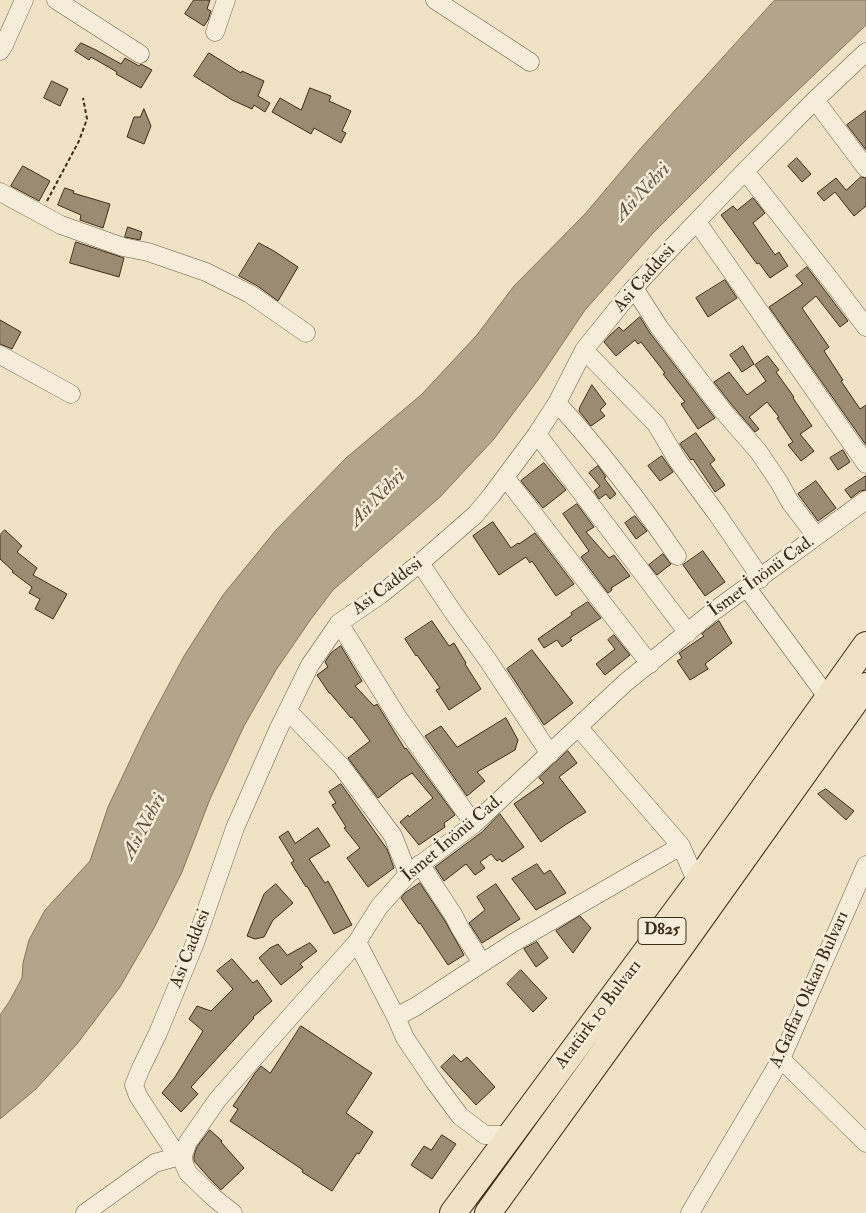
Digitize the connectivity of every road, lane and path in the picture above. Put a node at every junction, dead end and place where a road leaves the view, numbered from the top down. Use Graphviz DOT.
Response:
graph roads {
  1 [pos="24,0"];
  2 [pos="56,0"];
  3 [pos="226,0"];
  4 [pos="435,0"];
  5 [pos="215,32"];
  6 [pos="1,46"];
  7 [pos="866,52"];
  8 [pos="140,54"];
  9 [pos="530,62"];
  10 [pos="83,98"];
  11 [pos="815,100"];
  12 [pos="866,168"];
  13 [pos="745,171"];
  14 [pos="0,192"];
  15 [pos="40,214"];
  16 [pos="697,222"];
  17 [pos="634,288"];
  18 [pos="866,327"];
  19 [pos="306,333"];
  20 [pos="584,350"];
  21 [pos="0,355"];
  22 [pos="71,394"];
  23 [pos="557,404"];
  24 [pos="537,434"];
  25 [pos="866,464"];
  26 [pos="504,477"];
  27 [pos="866,500"];
  28 [pos="816,536"];
  29 [pos="677,556"];
  30 [pos="420,563"];
  31 [pos="753,584"];
  32 [pos="339,623"];
  33 [pos="688,634"];
  34 [pos="866,645"];
  35 [pos="650,664"];
  36 [pos="866,686"];
  37 [pos="828,698"];
  38 [pos="288,711"];
  39 [pos="578,728"];
  40 [pos="550,754"];
  41 [pos="474,824"];
  42 [pos="681,846"];
  43 [pos="866,865"];
  44 [pos="414,869"];
  45 [pos="697,883"];
  46 [pos="357,942"];
  47 [pos="482,963"];
  48 [pos="396,1017"];
  49 [pos="781,1059"];
  50 [pos="750,1113"];
  51 [pos="510,1135"];
  52 [pos="866,1143"];
  53 [pos="181,1156"];
  54 [pos="85,1213"];
  55 [pos="232,1213"];
  56 [pos="453,1213"];
  57 [pos="488,1213"];
  58 [pos="690,1213"];
  59 [pos="704,1213"];
  1 -- 6 [label="street"];
  2 -- 8 [label="street"];
  3 -- 5 [label="street"];
  4 -- 9 [label="street"];
  7 -- 11 [label="street, Asi Caddesi"];
  10 -- 15 [label="path"];
  11 -- 12 [label="street"];
  11 -- 13 [label="street, Asi Caddesi"];
  13 -- 16 [label="street, Asi Caddesi"];
  13 -- 18 [label="street"];
  14 -- 15 [label="street"];
  15 -- 19 [label="street"];
  16 -- 17 [label="street, Asi Caddesi"];
  16 -- 25 [label="street"];
  17 -- 20 [label="street, Asi Caddesi"];
  17 -- 28 [label="street"];
  20 -- 23 [label="street, Asi Caddesi"];
  20 -- 31 [label="street"];
  21 -- 22 [label="street"];
  23 -- 24 [label="street, Asi Caddesi"];
  23 -- 29 [label="street"];
  24 -- 26 [label="street, Asi Caddesi"];
  24 -- 33 [label="street"];
  26 -- 30 [label="street, Asi Caddesi"];
  26 -- 35 [label="street"];
  27 -- 28 [label="street, İsmet İnönü Cad."];
  28 -- 31 [label="street, İsmet İnönü Cad."];
  30 -- 32 [label="street, Asi Caddesi"];
  30 -- 40 [label="street"];
  31 -- 33 [label="street, İsmet İnönü Cad."];
  31 -- 37 [label="street"];
  32 -- 38 [label="street, Asi Caddesi"];
  32 -- 41 [label="street"];
  33 -- 35 [label="street, İsmet İnönü Cad."];
  34 -- 37 [label="highway, Atatürk 10 Bulvarı / D825"];
  35 -- 39 [label="street, İsmet İnönü Cad."];
  36 -- 57 [label="highway, Atatürk 10 Bulvarı / D825"];
  37 -- 45 [label="highway, Atatürk 10 Bulvarı / D825"];
  38 -- 44 [label="street"];
  38 -- 53 [label="street, Asi Caddesi"];
  39 -- 40 [label="street, İsmet İnönü Cad."];
  39 -- 42 [label="street"];
  40 -- 41 [label="street, İsmet İnönü Cad."];
  41 -- 44 [label="street, İsmet İnönü Cad."];
  42 -- 45 [label="street"];
  42 -- 47 [label="street"];
  43 -- 49 [label="street, A.Gaffar Okkan Bulvarı"];
  44 -- 46 [label="street, İsmet İnönü Cad."];
  44 -- 47 [label="street"];
  45 -- 51 [label="highway, Atatürk 10 Bulvarı / D825"];
  46 -- 48 [label="street"];
  46 -- 53 [label="street, İsmet İnönü Cad."];
  47 -- 48 [label="street"];
  48 -- 51 [label="street"];
  49 -- 50 [label="street, A.Gaffar Okkan Bulvarı"];
  49 -- 52 [label="street"];
  50 -- 58 [label="street"];
  50 -- 59 [label="street"];
  51 -- 56 [label="highway, Atatürk 10 Bulvarı / D825"];
  53 -- 54 [label="street"];
  53 -- 55 [label="street"];
}
